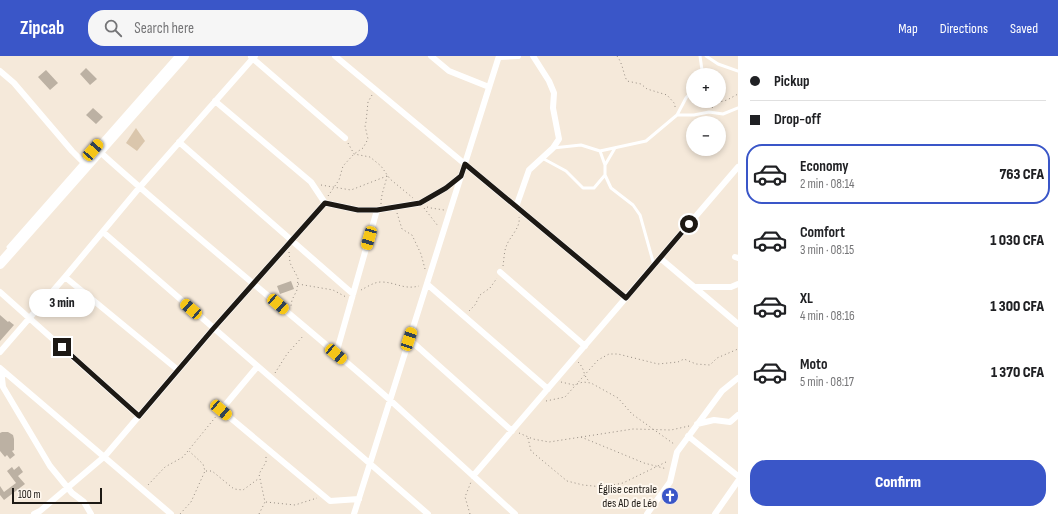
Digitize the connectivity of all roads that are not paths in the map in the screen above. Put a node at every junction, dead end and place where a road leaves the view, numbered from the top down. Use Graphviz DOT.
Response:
graph roads {
  1 [pos="176,56"];
  2 [pos="184,56"];
  3 [pos="335,56"];
  4 [pos="518,56"];
  5 [pos="533,56"];
  6 [pos="700,56"];
  7 [pos="706,56"];
  8 [pos="253,57"];
  9 [pos="434,57"];
  10 [pos="499,57"];
  11 [pos="702,68"];
  12 [pos="0,71"];
  13 [pos="738,71"];
  14 [pos="489,87"];
  15 [pos="686,98"];
  16 [pos="215,101"];
  17 [pos="738,108"];
  18 [pos="677,115"];
  19 [pos="345,138"];
  20 [pos="179,142"];
  21 [pos="553,148"];
  22 [pos="615,148"];
  23 [pos="600,151"];
  24 [pos="100,152"];
  25 [pos="542,158"];
  26 [pos="85,164"];
  27 [pos="465,164"];
  28 [pos="605,165"];
  29 [pos="738,167"];
  30 [pos="461,176"];
  31 [pos="605,176"];
  32 [pos="139,188"];
  33 [pos="325,203"];
  34 [pos="516,207"];
  35 [pos="379,209"];
  36 [pos="103,232"];
  37 [pos="290,242"];
  38 [pos="5,251"];
  39 [pos="660,258"];
  40 [pos="0,264"];
  41 [pos="654,265"];
  42 [pos="500,272"];
  43 [pos="65,278"];
  44 [pos="428,283"];
  45 [pos="254,284"];
  46 [pos="738,284"];
  47 [pos="695,287"];
  48 [pos="0,292"];
  49 [pos="352,297"];
  50 [pos="626,298"];
  51 [pos="29,318"];
  52 [pos="738,324"];
  53 [pos="213,329"];
  54 [pos="409,339"];
  55 [pos="585,346"];
  56 [pos="0,352"];
  57 [pos="336,354"];
  58 [pos="257,367"];
  59 [pos="1,369"];
  60 [pos="178,370"];
  61 [pos="738,378"];
  62 [pos="548,388"];
  63 [pos="390,400"];
  64 [pos="738,415"];
  65 [pos="139,416"];
  66 [pos="697,424"];
  67 [pos="512,430"];
  68 [pos="688,436"];
  69 [pos="105,456"];
  70 [pos="370,463"];
  71 [pos="473,476"];
  72 [pos="738,476"];
  73 [pos="738,481"];
  74 [pos="67,487"];
  75 [pos="358,499"];
  76 [pos="421,512"];
  77 [pos="34,514"];
  78 [pos="91,514"];
  79 [pos="171,514"];
  80 [pos="354,514"];
  81 [pos="428,514"];
  82 [pos="516,514"];
  83 [pos="647,514"];
  84 [pos="715,514"];
  1 -- 26 [label="lane"];
  2 -- 24 [label="main road"];
  3 -- 27 [label="street"];
  4 -- 10 [label="street"];
  5 -- 21 [label="street"];
  6 -- 11 [label="lane"];
  7 -- 13 [label="lane"];
  8 -- 16 [label="street"];
  8 -- 19 [label="street"];
  9 -- 14 [label="street"];
  10 -- 14 [label="street"];
  12 -- 26 [label="street"];
  14 -- 27 [label="street"];
  15 -- 18 [label="lane"];
  16 -- 20 [label="street"];
  16 -- 33 [label="street"];
  17 -- 18 [label="lane"];
  18 -- 22 [label="lane"];
  20 -- 32 [label="street"];
  20 -- 37 [label="street"];
  21 -- 23 [label="lane"];
  21 -- 25 [label="street"];
  22 -- 23 [label="lane"];
  22 -- 28 [label="lane"];
  23 -- 28 [label="lane"];
  24 -- 26 [label="main road"];
  24 -- 32 [label="street"];
  25 -- 31 [label="lane"];
  25 -- 34 [label="street"];
  26 -- 38 [label="lane"];
  26 -- 40 [label="main road"];
  27 -- 30 [label="street"];
  27 -- 34 [label="street"];
  28 -- 31 [label="lane"];
  29 -- 39 [label="street"];
  30 -- 35 [label="street"];
  30 -- 44 [label="street"];
  31 -- 41 [label="lane"];
  32 -- 36 [label="street"];
  32 -- 45 [label="street"];
  33 -- 35 [label="street"];
  33 -- 37 [label="street"];
  34 -- 50 [label="street"];
  35 -- 49 [label="street"];
  36 -- 43 [label="street"];
  36 -- 53 [label="street"];
  37 -- 45 [label="street"];
  37 -- 49 [label="street"];
  39 -- 41 [label="street"];
  39 -- 47 [label="street"];
  41 -- 50 [label="street"];
  42 -- 55 [label="street"];
  43 -- 51 [label="street"];
  43 -- 60 [label="street"];
  44 -- 54 [label="street"];
  44 -- 62 [label="street"];
  45 -- 53 [label="street"];
  45 -- 57 [label="street"];
  46 -- 47 [label="street"];
  47 -- 52 [label="street"];
  48 -- 51 [label="street"];
  49 -- 57 [label="street"];
  50 -- 55 [label="street"];
  51 -- 56 [label="street"];
  51 -- 65 [label="street"];
  53 -- 58 [label="street"];
  53 -- 60 [label="street"];
  54 -- 63 [label="street"];
  54 -- 67 [label="street"];
  55 -- 62 [label="street"];
  57 -- 63 [label="street"];
  58 -- 70 [label="street"];
  58 -- 75 [label="street"];
  59 -- 69 [label="street"];
  59 -- 74 [label="street"];
  60 -- 65 [label="street"];
  61 -- 66 [label="street"];
  62 -- 67 [label="street"];
  63 -- 70 [label="street"];
  63 -- 71 [label="street"];
  64 -- 66 [label="street"];
  65 -- 69 [label="street"];
  66 -- 68 [label="street"];
  67 -- 71 [label="street"];
  68 -- 72 [label="street"];
  68 -- 83 [label="street"];
  69 -- 74 [label="street"];
  69 -- 79 [label="street"];
  70 -- 75 [label="street"];
  70 -- 76 [label="street"];
  71 -- 82 [label="street"];
  73 -- 84 [label="street"];
  74 -- 77 [label="street"];
  74 -- 78 [label="street"];
  75 -- 80 [label="street"];
  76 -- 81 [label="street"];
}
